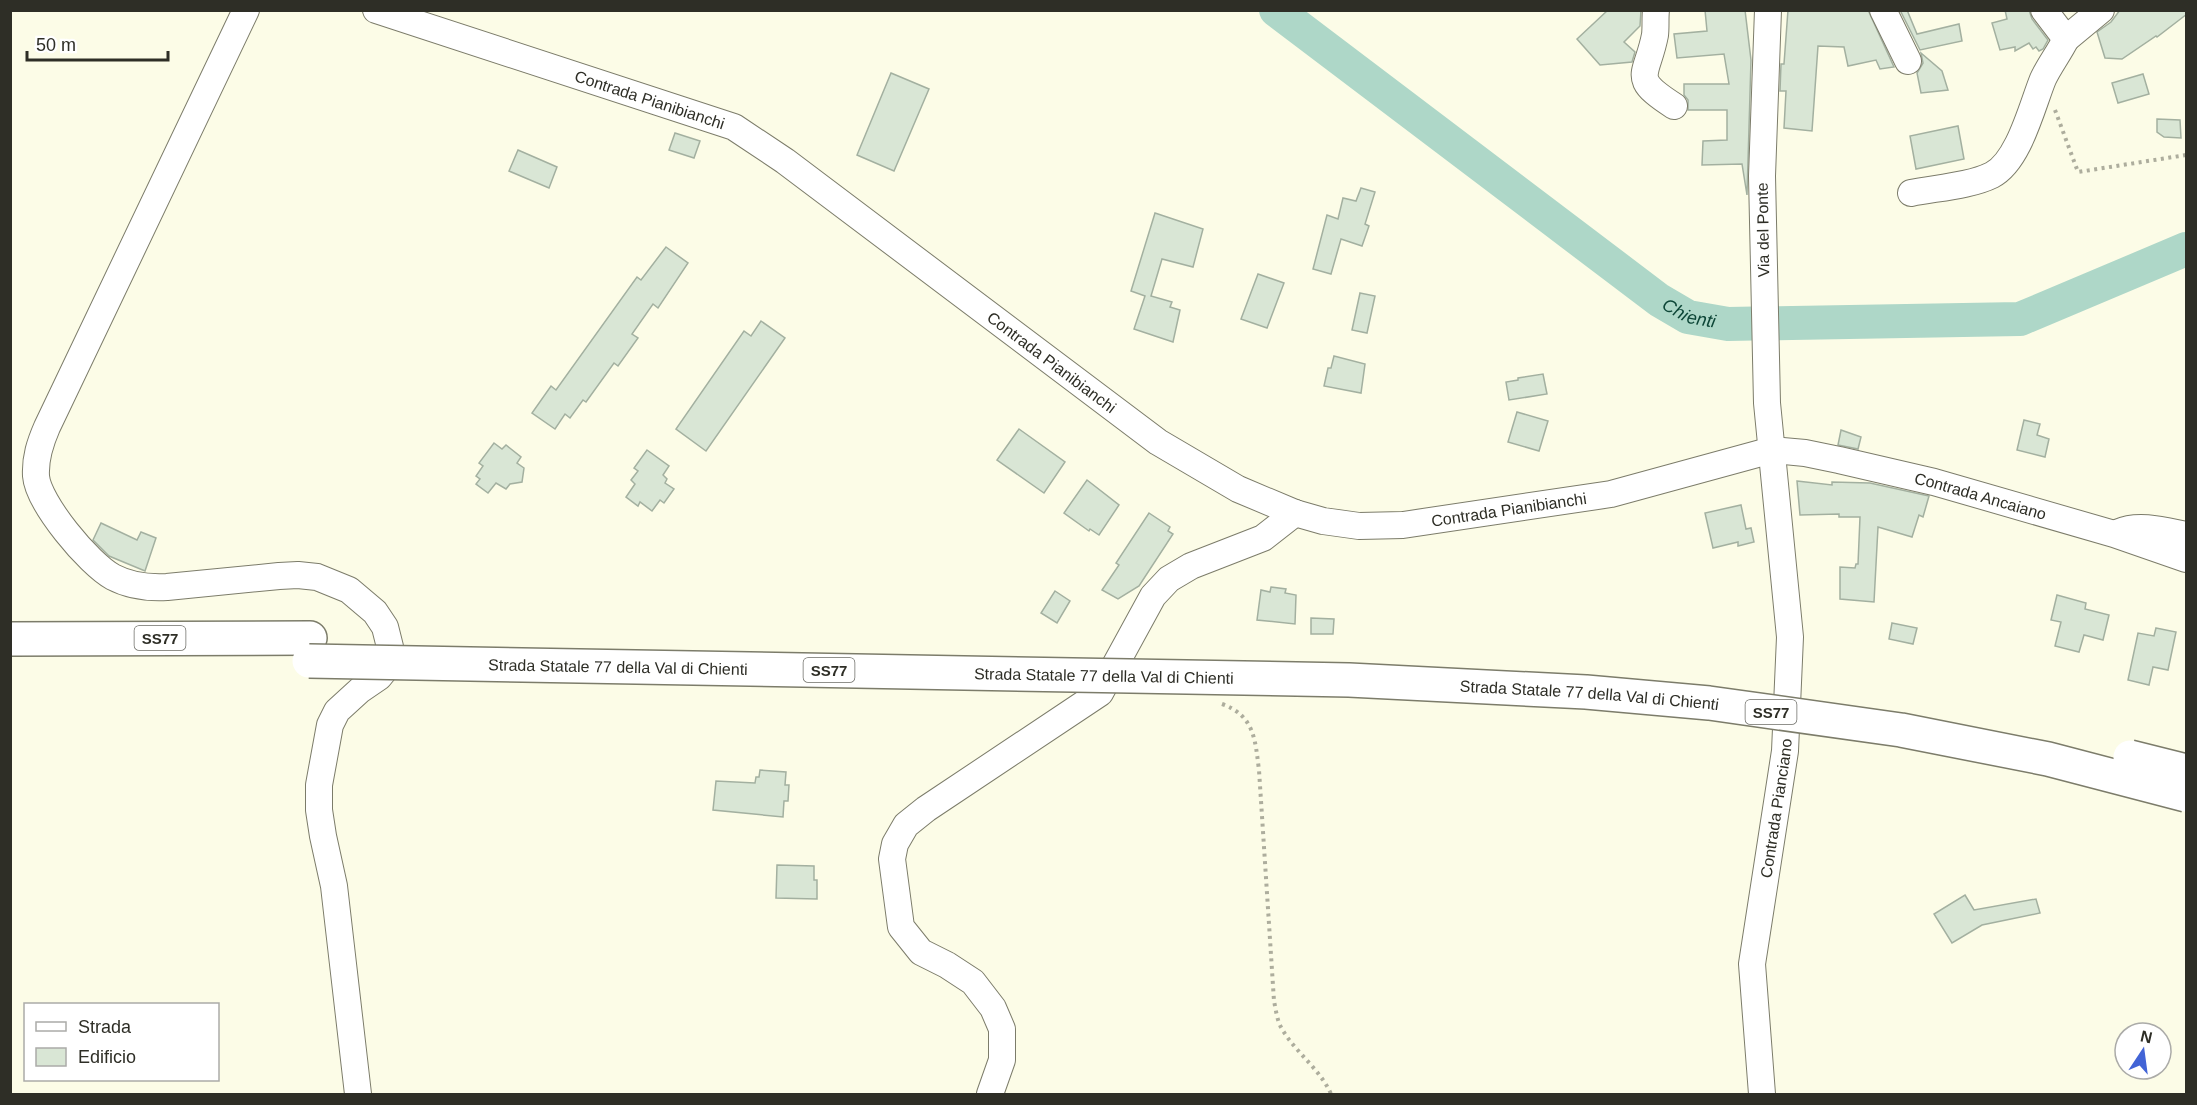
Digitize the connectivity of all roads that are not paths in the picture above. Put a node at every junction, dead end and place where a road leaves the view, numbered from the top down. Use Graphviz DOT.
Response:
graph roads {
  1 [pos="246,10"];
  2 [pos="376,10"];
  3 [pos="1656,10"];
  4 [pos="1768,10"];
  5 [pos="1883,10"];
  6 [pos="2044,10"];
  7 [pos="2101,10"];
  8 [pos="2066,39"];
  9 [pos="1908,61"];
  10 [pos="1674,106"];
  11 [pos="1911,193"];
  12 [pos="1772,450"];
  13 [pos="1295,513"];
  14 [pos="2114,534"];
  15 [pos="2187,535"];
  16 [pos="2187,559"];
  17 [pos="10,639"];
  18 [pos="309,649"];
  19 [pos="10,658"];
  20 [pos="2187,771"];
  21 [pos="2187,795"];
  22 [pos="358,1095"];
  23 [pos="990,1095"];
  24 [pos="1762,1095"];
  1 -- 22 [label="street"];
  2 -- 13 [label="street, Contrada Pianibianchi"];
  3 -- 10 [label="street"];
  4 -- 12 [label="street, Via del Ponte"];
  5 -- 9 [label="street"];
  6 -- 8 [label="street"];
  7 -- 8 [label="street"];
  8 -- 11 [label="street"];
  12 -- 13 [label="street, Contrada Pianibianchi"];
  12 -- 14 [label="street, Contrada Ancaiano"];
  12 -- 24 [label="street, Contrada Pianciano"];
  13 -- 23 [label="street"];
  14 -- 15 [label="street, Contrada Ancaiano"];
  14 -- 16 [label="street"];
  17 -- 18 [label="highway, Strada Statale 77 della Val di Chienti / SS77"];
  18 -- 19 [label="highway, Strada Statale 77 della Val di Chienti / SS77"];
  18 -- 20 [label="highway, Strada Statale 77 della Val di Chienti / SS77, bridge"];
  18 -- 21 [label="highway, Strada Statale 77 della Val di Chienti / SS77, bridge"];
}
